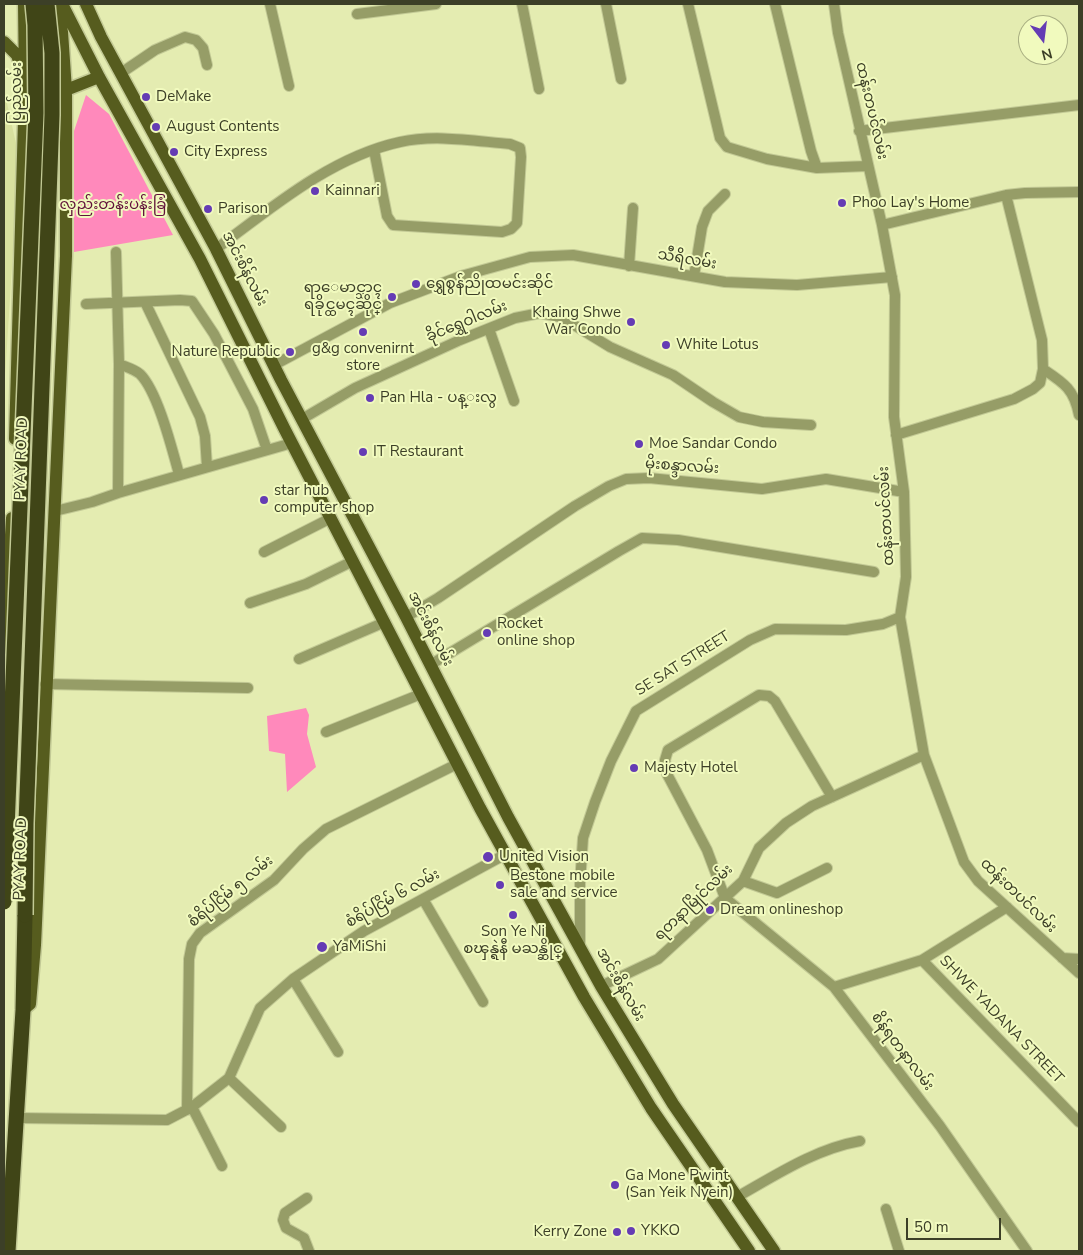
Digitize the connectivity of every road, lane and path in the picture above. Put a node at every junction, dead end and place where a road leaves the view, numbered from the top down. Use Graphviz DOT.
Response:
graph roads {
  1 [pos="24,4"];
  2 [pos="33,4"];
  3 [pos="47,4"];
  4 [pos="57,4"];
  5 [pos="62,4"];
  6 [pos="270,4"];
  7 [pos="436,4"];
  8 [pos="522,4"];
  9 [pos="606,4"];
  10 [pos="688,4"];
  11 [pos="775,4"];
  12 [pos="834,4"];
  13 [pos="89,7"];
  14 [pos="357,14"];
  15 [pos="4,42"];
  16 [pos="208,65"];
  17 [pos="120,73"];
  18 [pos="98,77"];
  19 [pos="621,79"];
  20 [pos="25,85"];
  21 [pos="289,86"];
  22 [pos="66,90"];
  23 [pos="539,90"];
  24 [pos="1079,105"];
  25 [pos="859,131"];
  26 [pos="374,150"];
  27 [pos="868,166"];
  28 [pos="817,168"];
  29 [pos="1079,192"];
  30 [pos="725,194"];
  31 [pos="1006,195"];
  32 [pos="633,208"];
  33 [pos="66,221"];
  34 [pos="22,224"];
  35 [pos="882,225"];
  36 [pos="216,249"];
  37 [pos="116,252"];
  38 [pos="629,266"];
  39 [pos="694,276"];
  40 [pos="892,277"];
  41 [pos="145,302"];
  42 [pos="117,303"];
  43 [pos="86,304"];
  44 [pos="489,329"];
  45 [pos="119,364"];
  46 [pos="274,365"];
  47 [pos="1043,369"];
  48 [pos="514,401"];
  49 [pos="1079,415"];
  50 [pos="302,419"];
  51 [pos="811,425"];
  52 [pos="896,436"];
  53 [pos="292,443"];
  54 [pos="267,450"];
  55 [pos="207,467"];
  56 [pos="180,474"];
  57 [pos="904,492"];
  58 [pos="118,493"];
  59 [pos="55,510"];
  60 [pos="331,518"];
  61 [pos="264,552"];
  62 [pos="353,561"];
  63 [pos="874,572"];
  64 [pos="250,603"];
  65 [pos="406,617"];
  66 [pos="900,617"];
  67 [pos="385,622"];
  68 [pos="4,653"];
  69 [pos="299,659"];
  70 [pos="430,665"];
  71 [pos="46,684"];
  72 [pos="248,688"];
  73 [pos="421,694"];
  74 [pos="326,732"];
  75 [pos="924,755"];
  76 [pos="457,764"];
  77 [pos="832,797"];
  78 [pos="506,854"];
  79 [pos="827,868"];
  80 [pos="743,881"];
  81 [pos="725,898"];
  82 [pos="423,899"];
  83 [pos="4,902"];
  84 [pos="1007,908"];
  85 [pos="580,948"];
  86 [pos="1062,958"];
  87 [pos="1079,959"];
  88 [pos="922,960"];
  89 [pos="1079,973"];
  90 [pos="293,979"];
  91 [pos="601,986"];
  92 [pos="834,987"];
  93 [pos="483,1002"];
  94 [pos="23,1010"];
  95 [pos="338,1052"];
  96 [pos="229,1078"];
  97 [pos="189,1108"];
  98 [pos="17,1118"];
  99 [pos="1079,1122"];
  100 [pos="281,1127"];
  101 [pos="860,1142"];
  102 [pos="222,1166"];
  103 [pos="737,1197"];
  104 [pos="307,1198"];
  105 [pos="886,1209"];
  106 [pos="8,1251"];
  107 [pos="309,1251"];
  108 [pos="749,1251"];
  109 [pos="774,1251"];
  110 [pos="899,1251"];
  111 [pos="1027,1251"];
  1 -- 20 [label="main road, ပြည်လမ်း"];
  2 -- 83 [label="highway, ပြည်လမ်း, bridge"];
  3 -- 94 [label="highway, PYAY ROAD, bridge"];
  4 -- 22 [label="main road"];
  5 -- 18 [label="main road"];
  6 -- 21 [label="street"];
  7 -- 14 [label="street"];
  8 -- 23 [label="street"];
  9 -- 19 [label="street"];
  10 -- 28 [label="street"];
  11 -- 28 [label="street"];
  12 -- 25 [label="street, ထန်းတပင်လမ်း"];
  13 -- 17 [label="main road, အင်းစိန်လမ်း"];
  15 -- 20 [label="main road"];
  16 -- 17 [label="street"];
  17 -- 36 [label="main road, အင်းစိန်လမ်း"];
  18 -- 22 [label="main road"];
  18 -- 53 [label="main road"];
  20 -- 34 [label="main road, ပြည်လမ်း"];
  22 -- 33 [label="main road"];
  24 -- 25 [label="street"];
  25 -- 27 [label="street, ထန်းတပင်လမ်း"];
  26 -- 26 [label="street"];
  26 -- 36 [label="street"];
  27 -- 28 [label="street"];
  27 -- 35 [label="street, ထန်းတပင်လမ်း"];
  29 -- 31 [label="street"];
  30 -- 39 [label="street"];
  31 -- 35 [label="street"];
  31 -- 47 [label="street"];
  32 -- 38 [label="street"];
  33 -- 34 [label="main road"];
  33 -- 59 [label="main road, PYAY ROAD"];
  34 -- 68 [label="main road, ပြည်လမ်း"];
  35 -- 40 [label="street, ထန်းတပင်လမ်း"];
  36 -- 46 [label="main road, အင်းစိန်လမ်း"];
  37 -- 42 [label="street"];
  38 -- 39 [label="street, သီရိလမ်း"];
  38 -- 46 [label="street, သီရိလမ်း"];
  39 -- 40 [label="street, သီရိလမ်း"];
  40 -- 52 [label="street, ထန်းတပင်လမ်း"];
  41 -- 42 [label="street"];
  41 -- 54 [label="street"];
  41 -- 55 [label="street"];
  42 -- 43 [label="street"];
  42 -- 45 [label="street"];
  44 -- 48 [label="street"];
  44 -- 50 [label="street, ခိုင်ရွှေဝါလမ်း"];
  44 -- 51 [label="street, ခိုင်ရွှေဝါလမ်း"];
  45 -- 56 [label="street"];
  45 -- 58 [label="street"];
  46 -- 50 [label="main road, အင်းစိန်လမ်း"];
  47 -- 49 [label="street"];
  47 -- 52 [label="street"];
  50 -- 65 [label="main road, အင်းစိန်လမ်း"];
  52 -- 57 [label="street, ထန်းတပင်လမ်း"];
  53 -- 54 [label="street"];
  53 -- 60 [label="main road"];
  54 -- 55 [label="street"];
  55 -- 56 [label="street"];
  56 -- 58 [label="street"];
  57 -- 65 [label="street, မိုးစန္ဒာလမ်း"];
  57 -- 66 [label="street, ထန်းတပင်လမ်း"];
  58 -- 59 [label="street"];
  59 -- 71 [label="main road, PYAY ROAD"];
  60 -- 61 [label="street"];
  60 -- 62 [label="main road"];
  62 -- 64 [label="street"];
  62 -- 67 [label="main road"];
  63 -- 70 [label="street"];
  65 -- 70 [label="main road, အင်းစိန်လမ်း"];
  66 -- 75 [label="street, ထန်းတပင်လမ်း"];
  66 -- 85 [label="street, SE SAT STREET"];
  67 -- 69 [label="street"];
  67 -- 73 [label="main road"];
  70 -- 85 [label="main road, အင်းစိန်လမ်း"];
  71 -- 72 [label="street"];
  71 -- 94 [label="main road, PYAY ROAD"];
  73 -- 74 [label="street"];
  73 -- 76 [label="main road"];
  75 -- 77 [label="street, ရတနာမြိုင်လမ်း"];
  75 -- 84 [label="street, ထန်းတပင်လမ်း"];
  76 -- 78 [label="main road"];
  76 -- 97 [label="street, စံရိပ်ငြိမ် ၅ လမ်း"];
  77 -- 80 [label="street, ရတနာမြိုင်လမ်း"];
  77 -- 81 [label="street"];
  78 -- 82 [label="street, စံရိပ်ငြိမ် ၆ လမ်း"];
  78 -- 108 [label="main road"];
  79 -- 80 [label="street"];
  80 -- 81 [label="street, ရတနာမြိုင်လမ်း"];
  81 -- 91 [label="street, ရတနာမြိုင်လမ်း"];
  81 -- 92 [label="street, စိန်ရတနာလမ်း"];
  82 -- 90 [label="street, စံရိပ်ငြိမ် ၆ လမ်း"];
  82 -- 93 [label="street"];
  84 -- 86 [label="street, ထန်းတပင်လမ်း"];
  84 -- 88 [label="street"];
  85 -- 91 [label="main road, အင်းစိန်လမ်း"];
  86 -- 87 [label="street"];
  86 -- 89 [label="street, ထန်းတပင်လမ်း"];
  88 -- 92 [label="street"];
  88 -- 99 [label="street, SHWE YADANA STREET"];
  90 -- 95 [label="street"];
  90 -- 96 [label="street, စံရိပ်ငြိမ် ၆ လမ်း"];
  91 -- 103 [label="main road, အင်းစိန်လမ်း"];
  92 -- 111 [label="street, စိန်ရတနာလမ်း"];
  94 -- 98 [label="highway"];
  96 -- 97 [label="street, စံရိပ်ငြိမ် ၆ လမ်း"];
  96 -- 100 [label="street"];
  97 -- 98 [label="street, စံရိပ်ငြိမ် ၆ လမ်း"];
  97 -- 102 [label="street"];
  98 -- 106 [label="highway"];
  101 -- 103 [label="street"];
  103 -- 109 [label="main road, အင်းစိန်လမ်း"];
  104 -- 107 [label="street"];
  105 -- 110 [label="street"];
}
